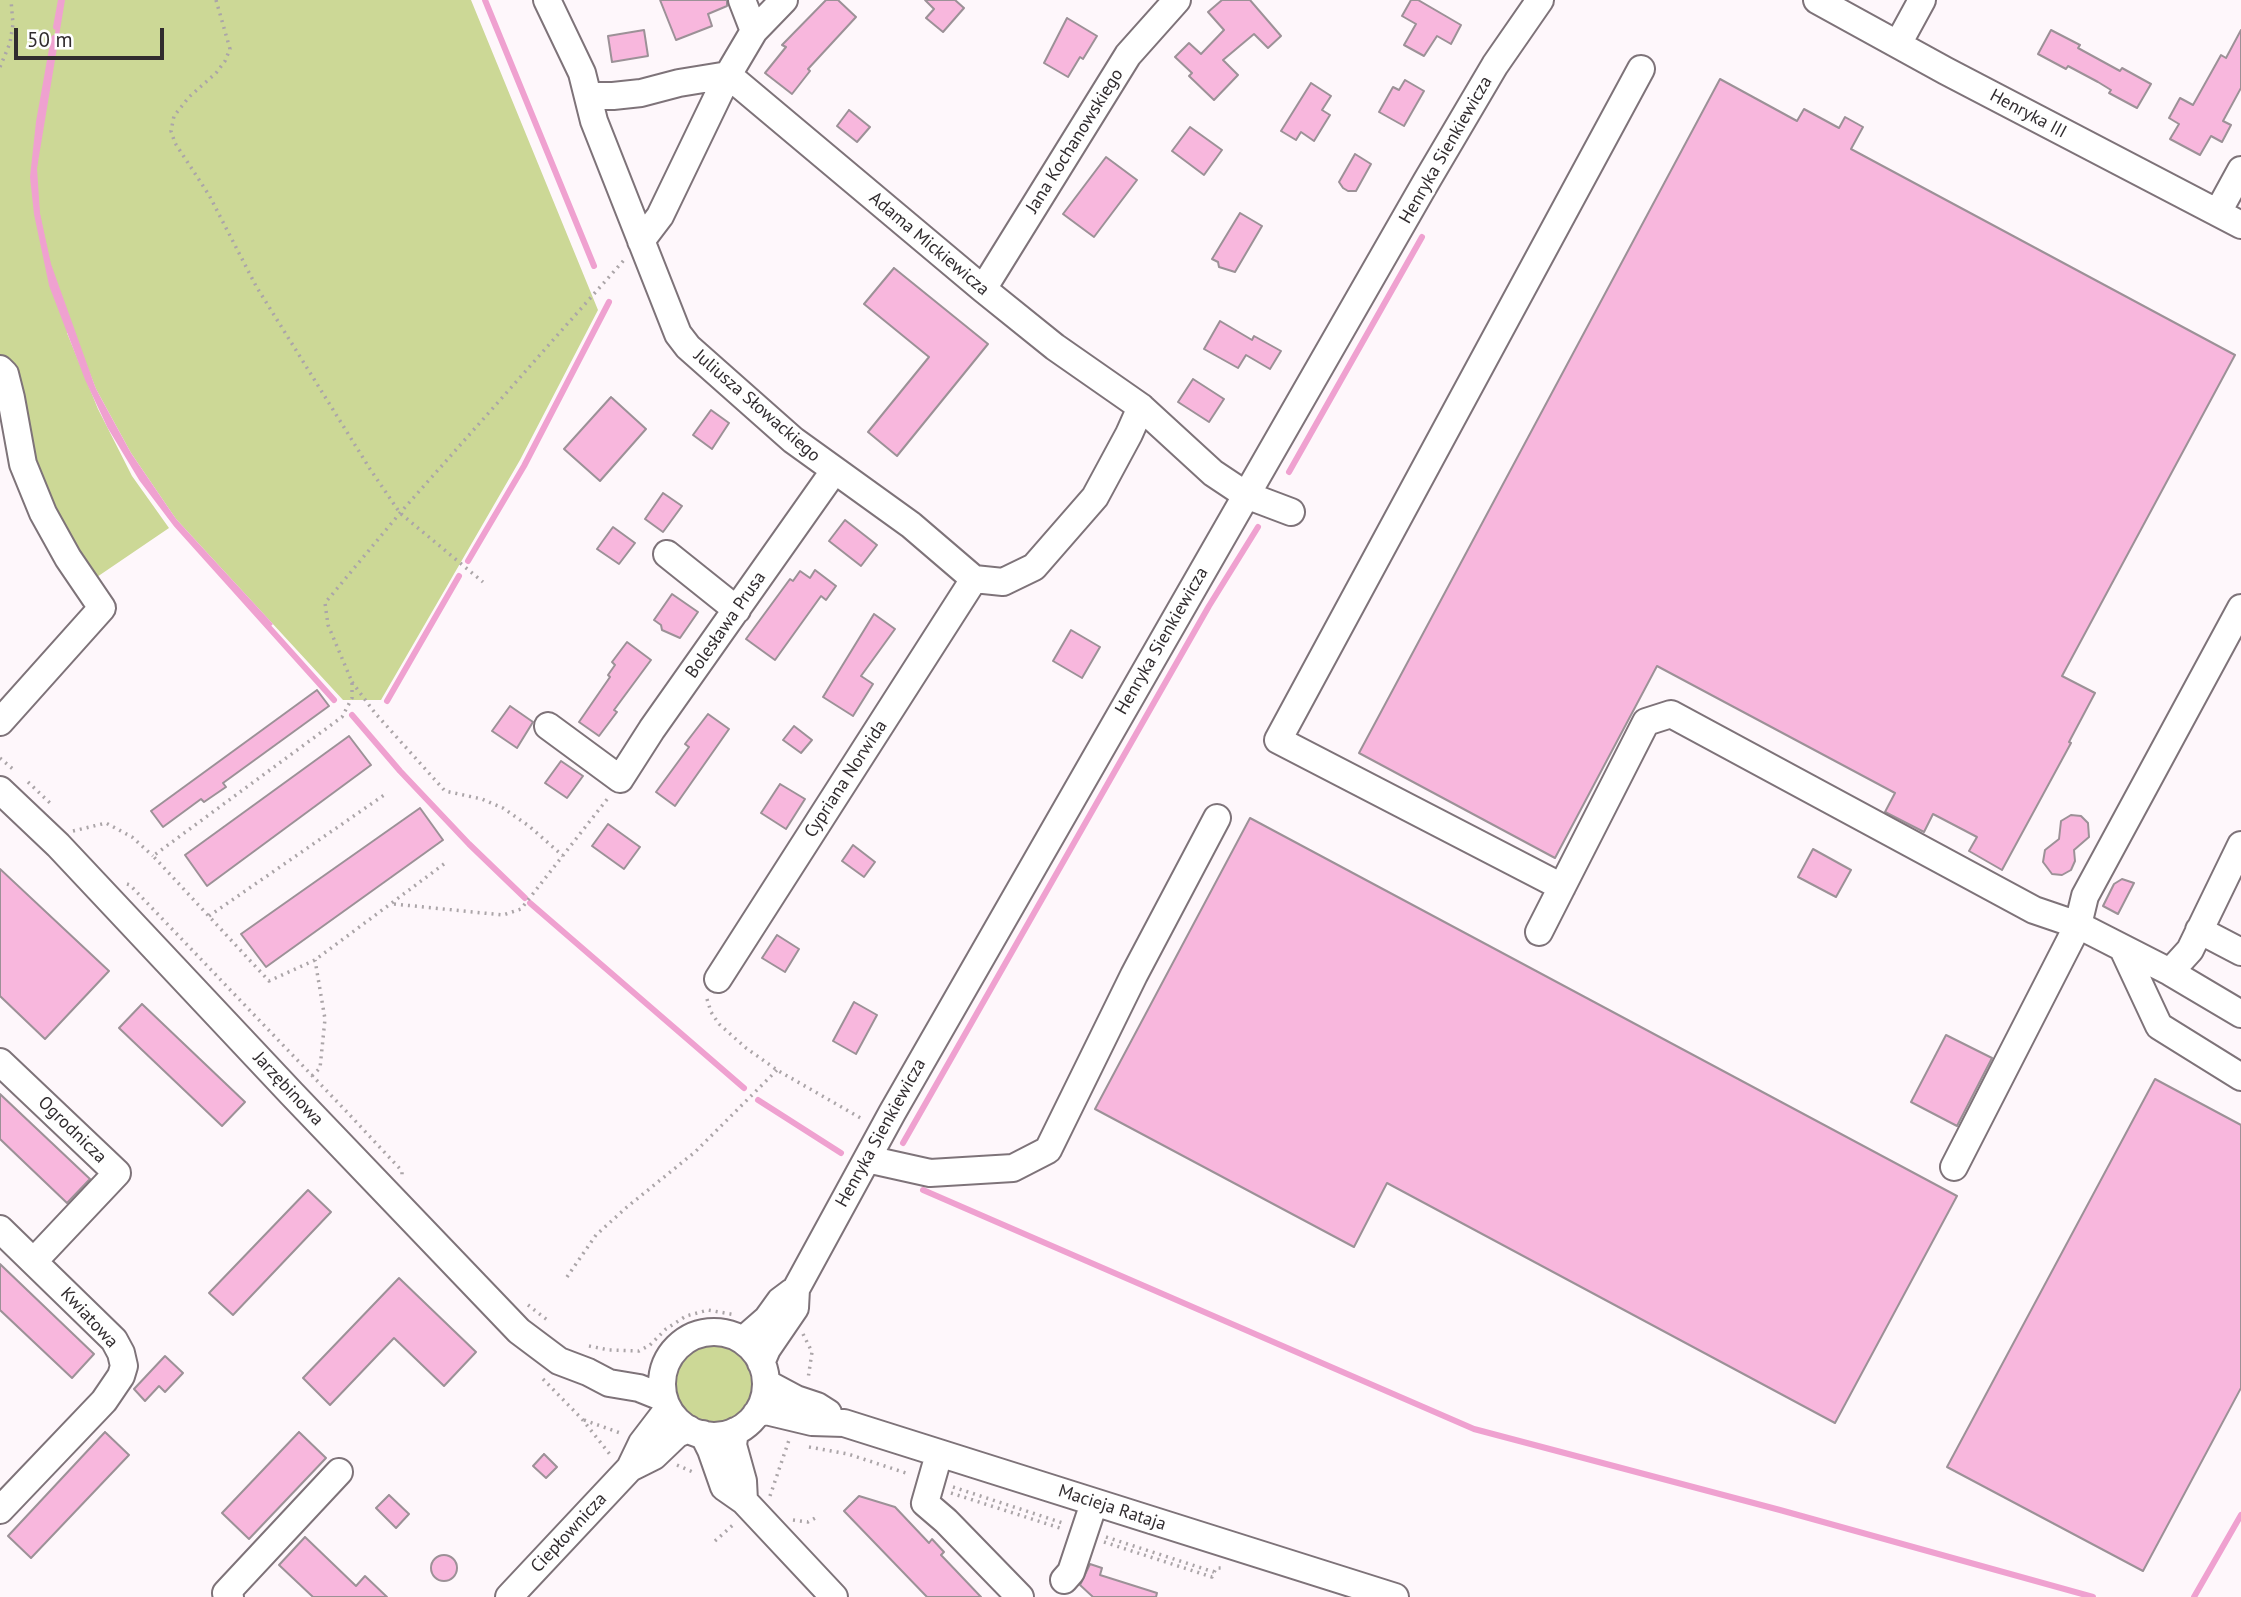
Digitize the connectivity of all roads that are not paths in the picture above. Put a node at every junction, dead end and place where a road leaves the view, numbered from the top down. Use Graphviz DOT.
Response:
graph roads {
  1 [pos="547,0"];
  2 [pos="741,0"];
  3 [pos="784,0"];
  4 [pos="1177,0"];
  5 [pos="1540,0"];
  6 [pos="1816,0"];
  7 [pos="1922,0"];
  8 [pos="754,32"];
  9 [pos="1898,44"];
  10 [pos="1641,69"];
  11 [pos="728,75"];
  12 [pos="588,96"];
  13 [pos="2241,170"];
  14 [pos="2230,218"];
  15 [pos="641,241"];
  16 [pos="983,289"];
  17 [pos="0,369"];
  18 [pos="1140,407"];
  19 [pos="834,471"];
  20 [pos="1246,495"];
  21 [pos="1291,512"];
  22 [pos="667,554"];
  23 [pos="974,579"];
  24 [pos="2241,608"];
  25 [pos="737,610"];
  26 [pos="0,722"];
  27 [pos="548,726"];
  28 [pos="0,790"];
  29 [pos="1217,818"];
  30 [pos="2241,845"];
  31 [pos="1562,887"];
  32 [pos="2078,925"];
  33 [pos="2199,930"];
  34 [pos="1539,932"];
  35 [pos="2123,949"];
  36 [pos="2241,952"];
  37 [pos="2170,972"];
  38 [pos="718,979"];
  39 [pos="2241,1014"];
  40 [pos="0,1062"];
  41 [pos="2241,1077"];
  42 [pos="867,1158"];
  43 [pos="1954,1167"];
  44 [pos="0,1229"];
  45 [pos="34,1261"];
  46 [pos="796,1289"];
  47 [pos="742,1329"];
  48 [pos="764,1373"];
  49 [pos="665,1393"];
  50 [pos="756,1414"];
  51 [pos="844,1423"];
  52 [pos="735,1431"];
  53 [pos="696,1432"];
  54 [pos="939,1454"];
  55 [pos="630,1468"];
  56 [pos="339,1472"];
  57 [pos="1094,1503"];
  58 [pos="0,1510"];
  59 [pos="748,1514"];
  60 [pos="1064,1580"];
  61 [pos="1387,1595"];
  62 [pos="230,1597"];
  63 [pos="509,1597"];
  64 [pos="834,1597"];
  65 [pos="1020,1597"];
  1 -- 12 [label="street"];
  2 -- 8 [label="street"];
  3 -- 8 [label="street"];
  4 -- 16 [label="street, Jana Kochanowskiego"];
  5 -- 20 [label="street, Henryka Sienkiewicza"];
  6 -- 9 [label="street, Henryka III"];
  7 -- 9 [label="street"];
  8 -- 11 [label="street"];
  9 -- 14 [label="street, Henryka III"];
  10 -- 31 [label="street"];
  11 -- 12 [label="street"];
  11 -- 15 [label="street"];
  11 -- 16 [label="street, Adama Mickiewicza"];
  12 -- 15 [label="street"];
  13 -- 14 [label="street"];
  15 -- 19 [label="street, Juliusza Słowackiego"];
  16 -- 18 [label="street, Adama Mickiewicza"];
  17 -- 26 [label="street"];
  18 -- 20 [label="street, Adama Mickiewicza"];
  18 -- 23 [label="street"];
  19 -- 23 [label="street, Juliusza Słowackiego"];
  19 -- 25 [label="street, Bolesława Prusa"];
  20 -- 21 [label="street, Adama Mickiewicza"];
  20 -- 42 [label="street, Henryka Sienkiewicza"];
  22 -- 25 [label="street"];
  23 -- 38 [label="street, Cypriana Norwida"];
  24 -- 32 [label="street"];
  25 -- 27 [label="street, Bolesława Prusa"];
  28 -- 49 [label="street, Jarzębinowa"];
  29 -- 42 [label="street"];
  30 -- 33 [label="street"];
  31 -- 32 [label="street"];
  31 -- 34 [label="street"];
  32 -- 35 [label="street"];
  32 -- 43 [label="street"];
  33 -- 36 [label="street"];
  33 -- 37 [label="street"];
  35 -- 37 [label="street"];
  35 -- 41 [label="street"];
  37 -- 39 [label="street"];
  40 -- 45 [label="street, Ogrodnicza"];
  42 -- 46 [label="street, Henryka Sienkiewicza"];
  44 -- 45 [label="street, Kwiatowa"];
  45 -- 58 [label="street, Kwiatowa"];
  46 -- 47 [label="street, Henryka Sienkiewicza"];
  46 -- 48 [label="street, Henryka Sienkiewicza"];
  47 -- 48 [label="street"];
  47 -- 49 [label="street"];
  48 -- 50 [label="street"];
  48 -- 51 [label="street, Macieja Rataja"];
  49 -- 53 [label="street"];
  49 -- 55 [label="street, Ciepłownicza"];
  50 -- 51 [label="street, Macieja Rataja"];
  50 -- 52 [label="street"];
  51 -- 54 [label="street, Macieja Rataja"];
  52 -- 53 [label="street"];
  52 -- 59 [label="street"];
  53 -- 55 [label="street, Ciepłownicza"];
  53 -- 59 [label="street"];
  54 -- 57 [label="street, Macieja Rataja"];
  54 -- 65 [label="street"];
  55 -- 63 [label="street, Ciepłownicza"];
  56 -- 62 [label="street"];
  57 -- 60 [label="street"];
  57 -- 61 [label="street, Macieja Rataja"];
  59 -- 64 [label="street"];
}
